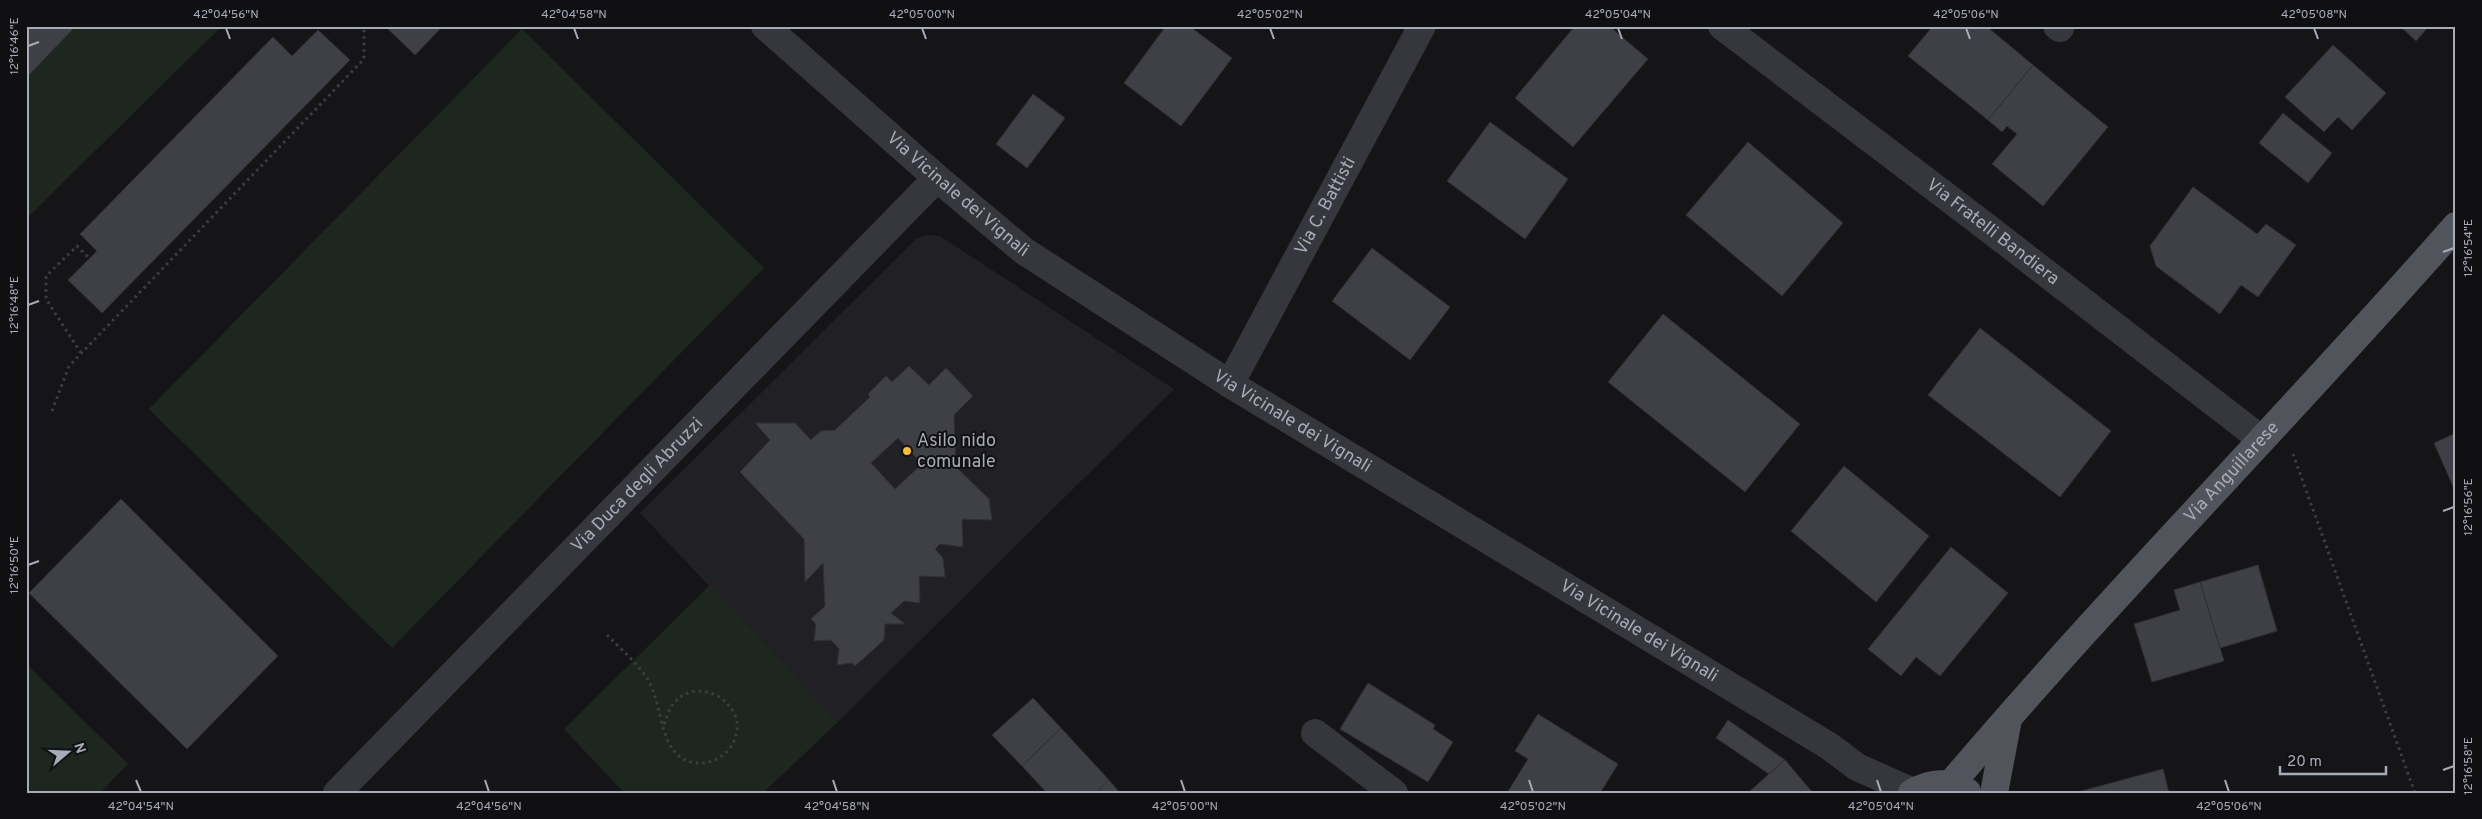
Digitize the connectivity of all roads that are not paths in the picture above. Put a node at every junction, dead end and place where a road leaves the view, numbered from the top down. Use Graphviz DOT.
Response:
graph roads {
  1 [pos="765,26"];
  2 [pos="1422,26"];
  3 [pos="1722,26"];
  4 [pos="937,178"];
  5 [pos="2456,226"];
  6 [pos="1230,384"];
  7 [pos="2261,439"];
  8 [pos="2008,719"];
  9 [pos="1315,733"];
  10 [pos="1857,767"];
  11 [pos="1959,789"];
  12 [pos="1913,792"];
  13 [pos="337,793"];
  14 [pos="1394,793"];
  15 [pos="1875,793"];
  16 [pos="1994,793"];
  1 -- 4 [label="street, Via Vicinale dei Vignali"];
  2 -- 6 [label="street, Via C. Battisti"];
  3 -- 7 [label="street, Via Fratelli Bandiera"];
  4 -- 6 [label="street, Via Vicinale dei Vignali"];
  4 -- 13 [label="street, Via Duca degli Abruzzi"];
  5 -- 7 [label="main road, Via Anguillarese"];
  6 -- 10 [label="street, Via Vicinale dei Vignali"];
  7 -- 8 [label="main road, Via Anguillarese"];
  8 -- 11 [label="main road, Via Anguillarese"];
  8 -- 16 [label="main road"];
  9 -- 14 [label="street"];
  10 -- 12 [label="street, Via Vicinale dei Vignali"];
  10 -- 15 [label="street, Via Vicinale dei Vignali"];
  11 -- 12 [label="main road, Via Anguillarese"];
}
